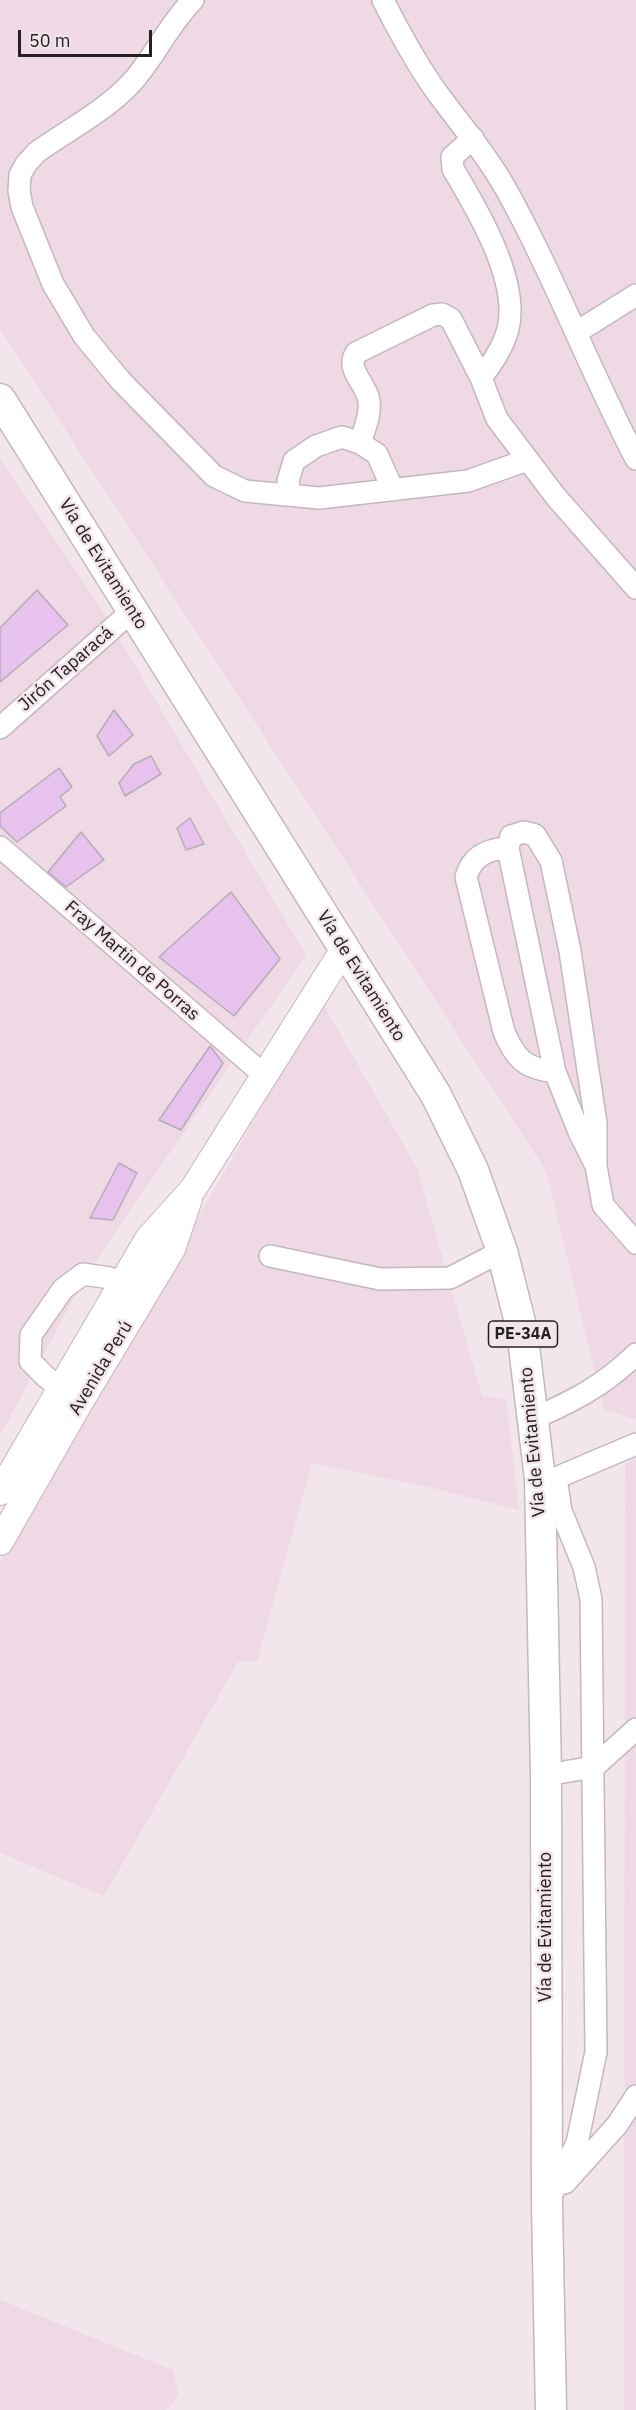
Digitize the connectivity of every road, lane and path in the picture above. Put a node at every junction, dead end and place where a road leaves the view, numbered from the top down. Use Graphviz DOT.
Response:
graph roads {
  1 [pos="193,0"];
  2 [pos="383,0"];
  3 [pos="473,138"];
  4 [pos="636,295"];
  5 [pos="577,332"];
  6 [pos="481,378"];
  7 [pos="0,399"];
  8 [pos="360,443"];
  9 [pos="636,459"];
  10 [pos="528,460"];
  11 [pos="393,490"];
  12 [pos="290,495"];
  13 [pos="636,588"];
  14 [pos="132,611"];
  15 [pos="0,728"];
  16 [pos="0,847"];
  17 [pos="508,848"];
  18 [pos="344,949"];
  19 [pos="555,1072"];
  20 [pos="264,1075"];
  21 [pos="596,1166"];
  22 [pos="636,1243"];
  23 [pos="502,1251"];
  24 [pos="270,1256"];
  25 [pos="131,1293"];
  26 [pos="636,1354"];
  27 [pos="60,1387"];
  28 [pos="80,1402"];
  29 [pos="533,1419"];
  30 [pos="636,1444"];
  31 [pos="548,1478"];
  32 [pos="0,1492"];
  33 [pos="0,1542"];
  34 [pos="636,1729"];
  35 [pos="594,1767"];
  36 [pos="546,1775"];
  37 [pos="636,2096"];
  38 [pos="547,2204"];
  39 [pos="551,2410"];
  1 -- 12 [label="street"];
  2 -- 3 [label="street"];
  3 -- 5 [label="street"];
  3 -- 6 [label="street"];
  4 -- 5 [label="street"];
  5 -- 9 [label="street"];
  6 -- 8 [label="street"];
  6 -- 10 [label="street"];
  7 -- 14 [label="highway, Vía de Evitamiento / PE-34A"];
  8 -- 11 [label="street"];
  8 -- 12 [label="street"];
  10 -- 11 [label="street"];
  10 -- 13 [label="street"];
  11 -- 12 [label="street"];
  14 -- 15 [label="street, Jirón Taparacá"];
  14 -- 18 [label="highway, Vía de Evitamiento / PE-34A"];
  16 -- 20 [label="street, Fray Martin de Porras"];
  17 -- 19 [label="street"];
  17 -- 19 [label="street"];
  17 -- 21 [label="street"];
  18 -- 20 [label="main road, Avenida Perú"];
  18 -- 23 [label="highway, Vía de Evitamiento / PE-34A"];
  19 -- 21 [label="street"];
  20 -- 25 [label="main road, Avenida Perú"];
  21 -- 22 [label="street"];
  23 -- 24 [label="street"];
  23 -- 29 [label="highway, Vía de Evitamiento / PE-34A"];
  25 -- 27 [label="main road, Avenida Perú"];
  25 -- 27 [label="street"];
  25 -- 28 [label="main road, Avenida Perú"];
  26 -- 29 [label="street"];
  27 -- 28 [label="street"];
  27 -- 32 [label="main road, Avenida Perú"];
  28 -- 33 [label="main road, Avenida Perú"];
  29 -- 31 [label="highway, Vía de Evitamiento / PE-34A"];
  30 -- 31 [label="street"];
  31 -- 35 [label="street"];
  31 -- 36 [label="highway, Vía de Evitamiento / PE-34A"];
  34 -- 35 [label="street"];
  35 -- 36 [label="street"];
  35 -- 38 [label="street"];
  36 -- 38 [label="highway, Vía de Evitamiento / PE-34A"];
  37 -- 38 [label="street"];
  38 -- 39 [label="highway, Vía de Evitamiento / PE-34A"];
}
